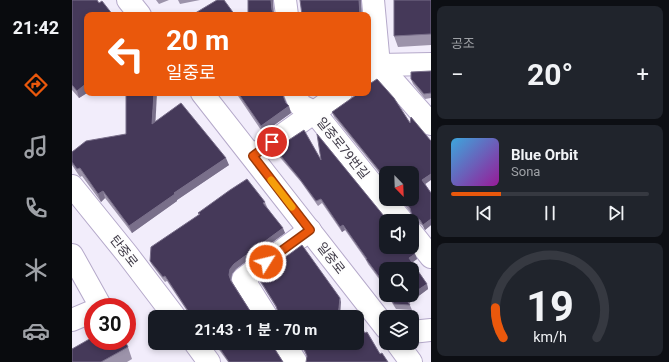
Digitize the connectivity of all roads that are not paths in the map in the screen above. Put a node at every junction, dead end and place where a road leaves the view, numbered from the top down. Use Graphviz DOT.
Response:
graph roads {
  1 [pos="128,0"];
  2 [pos="285,0"];
  3 [pos="373,0"];
  4 [pos="138,12"];
  5 [pos="286,12"];
  6 [pos="431,64"];
  7 [pos="374,69"];
  8 [pos="204,96"];
  9 [pos="296,96"];
  10 [pos="337,96"];
  11 [pos="314,112"];
  12 [pos="431,124"];
  13 [pos="253,156"];
  14 [pos="72,186"];
  15 [pos="396,214"];
  16 [pos="310,230"];
  17 [pos="419,242"];
  18 [pos="72,256"];
  19 [pos="431,257"];
  20 [pos="96,298"];
  21 [pos="170,310"];
  22 [pos="263,310"];
  23 [pos="84,315"];
  24 [pos="379,319"];
  25 [pos="72,320"];
  26 [pos="431,330"];
  27 [pos="419,331"];
  28 [pos="200,350"];
  29 [pos="288,350"];
  30 [pos="403,350"];
  31 [pos="209,362"];
  32 [pos="296,362"];
  33 [pos="412,362"];
  1 -- 4 [label="street"];
  2 -- 5 [label="street"];
  3 -- 7 [label="street"];
  6 -- 7 [label="street"];
  7 -- 12 [label="street"];
  8 -- 13 [label="street, 일중로"];
  9 -- 11 [label="street, 일중로79번길"];
  10 -- 11 [label="street, 일중로79번길"];
  11 -- 13 [label="street, 일중로79번길"];
  11 -- 15 [label="street, 일중로79번길"];
  13 -- 16 [label="street, 일중로"];
  14 -- 21 [label="street, 탄중로"];
  16 -- 22 [label="street"];
  16 -- 24 [label="street, 일중로"];
  17 -- 19 [label="street"];
  18 -- 20 [label="street"];
  23 -- 25 [label="street"];
  26 -- 27 [label="street"];
  28 -- 31 [label="street"];
  29 -- 32 [label="street"];
  30 -- 33 [label="street"];
}
